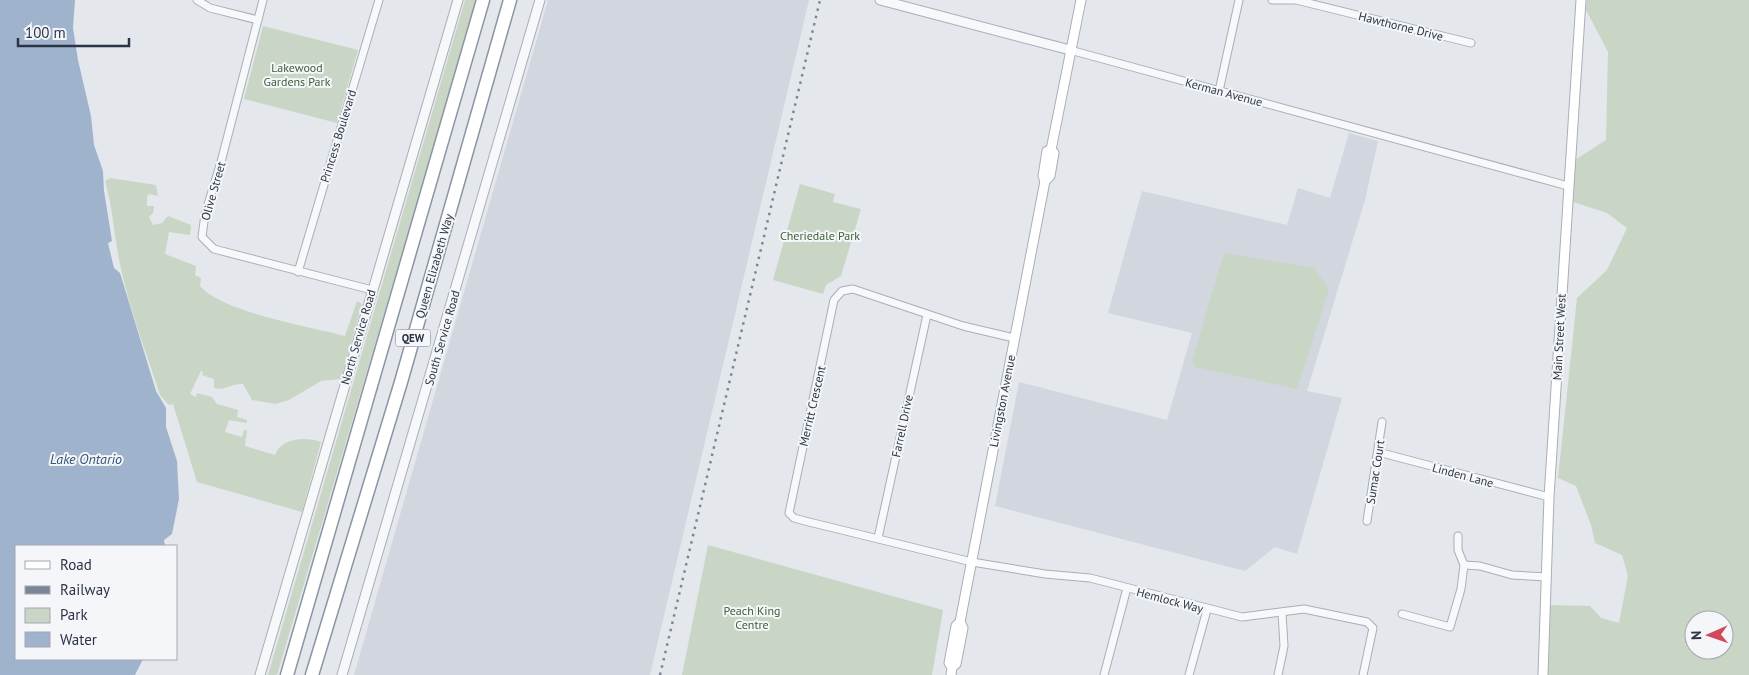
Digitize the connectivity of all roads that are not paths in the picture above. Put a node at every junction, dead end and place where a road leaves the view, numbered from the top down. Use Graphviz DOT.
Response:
graph roads {
  1 [pos="197,0"];
  2 [pos="263,0"];
  3 [pos="379,0"];
  4 [pos="458,0"];
  5 [pos="483,0"];
  6 [pos="510,0"];
  7 [pos="540,0"];
  8 [pos="880,0"];
  9 [pos="1081,0"];
  10 [pos="1239,0"];
  11 [pos="1272,0"];
  12 [pos="1296,0"];
  13 [pos="1581,0"];
  14 [pos="258,20"];
  15 [pos="1471,43"];
  16 [pos="1070,50"];
  17 [pos="1220,91"];
  18 [pos="1568,186"];
  19 [pos="298,272"];
  20 [pos="372,290"];
  21 [pos="926,315"];
  22 [pos="1014,338"];
  23 [pos="1382,422"];
  24 [pos="1378,452"];
  25 [pos="1549,497"];
  26 [pos="1367,521"];
  27 [pos="1458,536"];
  28 [pos="878,538"];
  29 [pos="972,562"];
  30 [pos="1464,565"];
  31 [pos="1546,576"];
  32 [pos="1127,588"];
  33 [pos="1207,610"];
  34 [pos="1282,613"];
  35 [pos="1402,614"];
  36 [pos="951,671"];
  37 [pos="260,675"];
  38 [pos="287,675"];
  39 [pos="312,675"];
  40 [pos="342,675"];
  41 [pos="1104,675"];
  42 [pos="1189,675"];
  43 [pos="1278,675"];
  44 [pos="1363,675"];
  45 [pos="1543,675"];
  1 -- 14 [label="street"];
  2 -- 14 [label="street, Olive Street"];
  3 -- 19 [label="street, Princess Boulevard"];
  4 -- 20 [label="street, North Service Road"];
  5 -- 38 [label="highway, QEW"];
  6 -- 39 [label="highway, Queen Elizabeth Way / QEW"];
  7 -- 40 [label="street, South Service Road"];
  8 -- 16 [label="street, Kerman Avenue"];
  9 -- 16 [label="main road, Livingston Avenue"];
  10 -- 17 [label="street"];
  11 -- 12 [label="street, Hawthorne Drive"];
  12 -- 15 [label="street, Hawthorne Drive"];
  13 -- 18 [label="main road, Main Street West"];
  14 -- 19 [label="street, Olive Street"];
  16 -- 17 [label="street, Kerman Avenue"];
  16 -- 22 [label="main road, Livingston Avenue"];
  17 -- 18 [label="street, Kerman Avenue"];
  18 -- 25 [label="main road, Main Street West"];
  19 -- 20 [label="street, Olive Street"];
  20 -- 37 [label="street, North Service Road"];
  21 -- 22 [label="street, Merritt Crescent"];
  21 -- 28 [label="street, Farrell Drive"];
  21 -- 28 [label="street, Merritt Crescent"];
  22 -- 29 [label="main road, Livingston Avenue"];
  23 -- 24 [label="street, Sumac Court"];
  24 -- 25 [label="street, Linden Lane"];
  24 -- 26 [label="street, Sumac Court"];
  25 -- 31 [label="main road, Main Street West"];
  27 -- 30 [label="street"];
  28 -- 29 [label="street, Merritt Crescent"];
  29 -- 32 [label="street, Hemlock Way"];
  29 -- 36 [label="main road, Livingston Avenue"];
  30 -- 31 [label="street"];
  30 -- 35 [label="street"];
  31 -- 45 [label="main road, Main Street West"];
  32 -- 33 [label="street, Hemlock Way"];
  32 -- 41 [label="street"];
  33 -- 34 [label="street, Hemlock Way"];
  33 -- 42 [label="street"];
  34 -- 43 [label="street"];
  34 -- 44 [label="street, Hemlock Way"];
}
